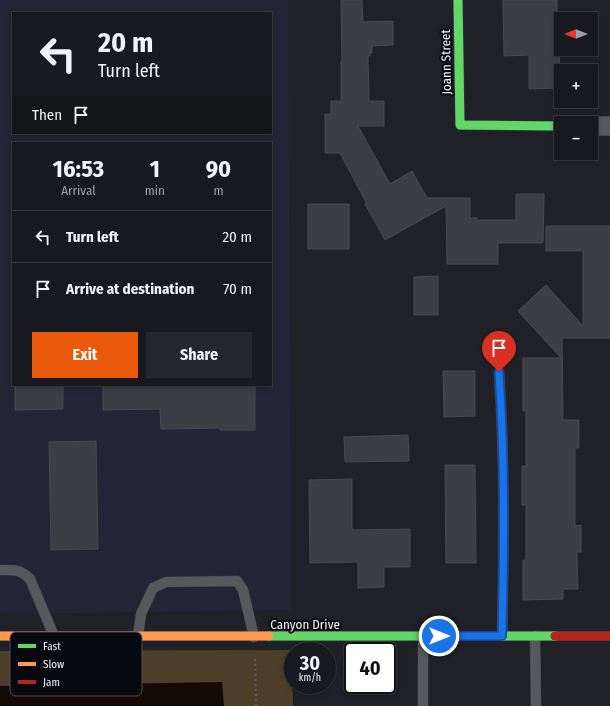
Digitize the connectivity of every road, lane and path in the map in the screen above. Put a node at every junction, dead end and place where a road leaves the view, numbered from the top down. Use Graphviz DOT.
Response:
graph roads {
  1 [pos="458,0"];
  2 [pos="554,126"];
  3 [pos="598,126"];
  4 [pos="610,126"];
  5 [pos="499,372"];
  6 [pos="0,570"];
  7 [pos="52,632"];
  8 [pos="139,632"];
  9 [pos="142,636"];
  10 [pos="423,636"];
  11 [pos="502,636"];
  12 [pos="536,636"];
  13 [pos="610,636"];
  14 [pos="254,637"];
  15 [pos="256,706"];
  16 [pos="423,706"];
  17 [pos="536,706"];
  1 -- 2 [label="street, Joann Street"];
  3 -- 4 [label="street"];
  5 -- 11 [label="lane"];
  6 -- 7 [label="lane"];
  8 -- 14 [label="lane"];
  9 -- 14 [label="street, Canyon Drive"];
  10 -- 11 [label="street, Canyon Drive"];
  10 -- 14 [label="street, Canyon Drive"];
  10 -- 16 [label="lane"];
  11 -- 12 [label="street, Canyon Drive"];
  12 -- 13 [label="street, Canyon Drive"];
  12 -- 17 [label="lane"];
  14 -- 15 [label="path"];
}
